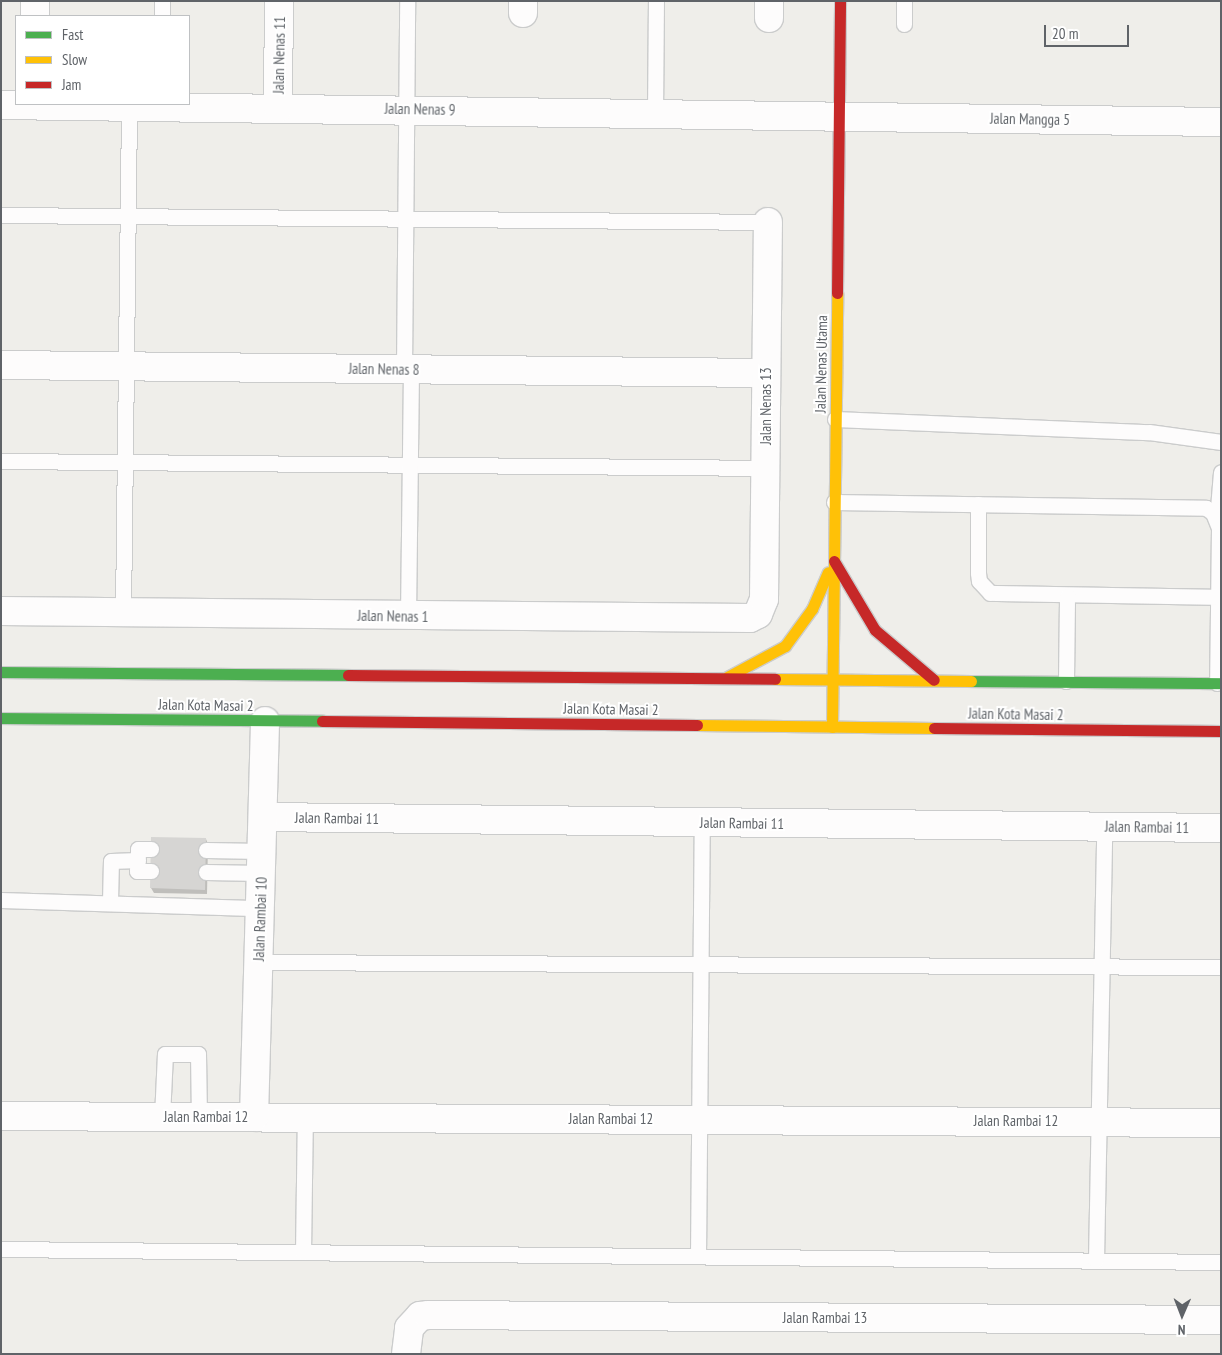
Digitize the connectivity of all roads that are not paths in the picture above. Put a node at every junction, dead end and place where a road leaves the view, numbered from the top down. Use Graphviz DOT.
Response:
graph roads {
  1 [pos="35,1"];
  2 [pos="162,1"];
  3 [pos="279,1"];
  4 [pos="407,1"];
  5 [pos="656,1"];
  6 [pos="840,1"];
  7 [pos="904,1"];
  8 [pos="34,15"];
  9 [pos="162,15"];
  10 [pos="904,24"];
  11 [pos="1,105"];
  12 [pos="34,105"];
  13 [pos="161,105"];
  14 [pos="129,107"];
  15 [pos="278,108"];
  16 [pos="406,109"];
  17 [pos="655,113"];
  18 [pos="838,117"];
  19 [pos="1221,122"];
  20 [pos="1,215"];
  21 [pos="128,216"];
  22 [pos="405,218"];
  23 [pos="768,222"];
  24 [pos="1,365"];
  25 [pos="126,366"];
  26 [pos="407,369"];
  27 [pos="766,372"];
  28 [pos="835,419"];
  29 [pos="1221,442"];
  30 [pos="1,461"];
  31 [pos="125,462"];
  32 [pos="410,465"];
  33 [pos="766,468"];
  34 [pos="1221,472"];
  35 [pos="834,502"];
  36 [pos="978,504"];
  37 [pos="1217,520"];
  38 [pos="833,559"];
  39 [pos="764,590"];
  40 [pos="1066,596"];
  41 [pos="1218,597"];
  42 [pos="1,611"];
  43 [pos="123,613"];
  44 [pos="408,616"];
  45 [pos="1,672"];
  46 [pos="725,678"];
  47 [pos="832,679"];
  48 [pos="934,680"];
  49 [pos="1066,681"];
  50 [pos="1219,683"];
  51 [pos="1,718"];
  52 [pos="266,721"];
  53 [pos="832,727"];
  54 [pos="1221,731"];
  55 [pos="263,818"];
  56 [pos="702,822"];
  57 [pos="1104,826"];
  58 [pos="1221,828"];
  59 [pos="151,849"];
  60 [pos="206,850"];
  61 [pos="138,860"];
  62 [pos="261,862"];
  63 [pos="151,871"];
  64 [pos="206,872"];
  65 [pos="1,900"];
  66 [pos="110,901"];
  67 [pos="260,908"];
  68 [pos="258,962"];
  69 [pos="702,965"];
  70 [pos="1102,966"];
  71 [pos="1221,967"];
  72 [pos="1,1116"];
  73 [pos="162,1117"];
  74 [pos="198,1117"];
  75 [pos="254,1117"];
  76 [pos="305,1117"];
  77 [pos="700,1120"];
  78 [pos="1098,1122"];
  79 [pos="1221,1122"];
  80 [pos="1,1249"];
  81 [pos="302,1252"];
  82 [pos="698,1256"];
  83 [pos="1096,1260"];
  84 [pos="1221,1262"];
  85 [pos="1221,1320"];
  86 [pos="406,1354"];
  1 -- 8 [label="street"];
  2 -- 9 [label="lane"];
  3 -- 15 [label="street, Jalan Nenas 11"];
  4 -- 16 [label="lane"];
  5 -- 17 [label="lane"];
  6 -- 18 [label="main road, Jalan Nenas Utama"];
  7 -- 10 [label="lane"];
  11 -- 12 [label="street, Jalan Nenas 9"];
  12 -- 14 [label="street, Jalan Nenas 9"];
  13 -- 14 [label="street, Jalan Nenas 9"];
  13 -- 15 [label="street, Jalan Nenas 9"];
  14 -- 21 [label="lane"];
  15 -- 16 [label="street, Jalan Nenas 9"];
  16 -- 17 [label="street, Jalan Nenas 9"];
  16 -- 22 [label="lane"];
  17 -- 18 [label="street, Jalan Nenas 9"];
  18 -- 19 [label="street, Jalan Mangga 5"];
  18 -- 28 [label="main road, Jalan Nenas Utama"];
  20 -- 21 [label="lane"];
  21 -- 22 [label="lane"];
  21 -- 25 [label="lane"];
  22 -- 23 [label="lane"];
  22 -- 26 [label="lane"];
  23 -- 27 [label="street, Jalan Nenas 13"];
  24 -- 25 [label="street, Jalan Nenas 8"];
  25 -- 26 [label="street, Jalan Nenas 8"];
  25 -- 31 [label="lane"];
  26 -- 27 [label="street, Jalan Nenas 8"];
  26 -- 32 [label="lane"];
  27 -- 33 [label="street, Jalan Nenas 13"];
  28 -- 29 [label="lane"];
  28 -- 35 [label="main road, Jalan Nenas Utama"];
  30 -- 31 [label="lane"];
  31 -- 32 [label="lane"];
  31 -- 43 [label="lane"];
  32 -- 33 [label="lane"];
  32 -- 44 [label="lane"];
  33 -- 39 [label="street, Jalan Nenas 13"];
  34 -- 37 [label="lane"];
  35 -- 36 [label="lane"];
  35 -- 38 [label="main road, Jalan Nenas Utama"];
  36 -- 37 [label="lane"];
  36 -- 40 [label="lane"];
  37 -- 41 [label="lane"];
  38 -- 46 [label="main road"];
  38 -- 47 [label="main road, Jalan Nenas Utama"];
  38 -- 48 [label="main road"];
  39 -- 44 [label="street, Jalan Nenas 1"];
  40 -- 41 [label="lane"];
  40 -- 49 [label="lane"];
  41 -- 50 [label="lane"];
  42 -- 43 [label="street, Jalan Nenas 1"];
  43 -- 44 [label="street, Jalan Nenas 1"];
  45 -- 46 [label="main road, Jalan Kota Masai 2"];
  46 -- 47 [label="main road, Jalan Kota Masai 2"];
  47 -- 48 [label="main road, Jalan Kota Masai 2"];
  47 -- 53 [label="main road, Jalan Nenas Utama"];
  48 -- 49 [label="main road, Jalan Kota Masai 2"];
  49 -- 50 [label="main road, Jalan Kota Masai 2"];
  51 -- 52 [label="main road, Jalan Kota Masai 2"];
  52 -- 53 [label="main road, Jalan Kota Masai 2"];
  52 -- 55 [label="street, Jalan Rambai 10"];
  53 -- 54 [label="main road, Jalan Kota Masai 2"];
  55 -- 56 [label="street, Jalan Rambai 11"];
  55 -- 62 [label="street, Jalan Rambai 10"];
  56 -- 57 [label="street, Jalan Rambai 11"];
  56 -- 69 [label="lane"];
  57 -- 58 [label="street, Jalan Rambai 11"];
  57 -- 70 [label="lane"];
  59 -- 61 [label="lane"];
  60 -- 62 [label="lane"];
  61 -- 63 [label="lane"];
  61 -- 66 [label="lane"];
  62 -- 64 [label="lane"];
  62 -- 67 [label="street, Jalan Rambai 10"];
  65 -- 66 [label="lane"];
  66 -- 67 [label="lane"];
  67 -- 68 [label="street, Jalan Rambai 10"];
  68 -- 69 [label="lane"];
  68 -- 75 [label="street, Jalan Rambai 10"];
  69 -- 70 [label="lane"];
  69 -- 77 [label="lane"];
  70 -- 71 [label="lane"];
  70 -- 78 [label="lane"];
  72 -- 73 [label="street, Jalan Rambai 12"];
  73 -- 74 [label="street, Jalan Rambai 12"];
  73 -- 74 [label="lane"];
  74 -- 75 [label="street, Jalan Rambai 12"];
  75 -- 76 [label="street, Jalan Rambai 12"];
  76 -- 77 [label="street, Jalan Rambai 12"];
  76 -- 81 [label="lane"];
  77 -- 78 [label="street, Jalan Rambai 12"];
  77 -- 82 [label="lane"];
  78 -- 79 [label="street, Jalan Rambai 12"];
  78 -- 83 [label="lane"];
  80 -- 81 [label="lane"];
  81 -- 82 [label="lane"];
  82 -- 83 [label="lane"];
  83 -- 84 [label="lane"];
  85 -- 86 [label="street, Jalan Rambai 13"];
}
